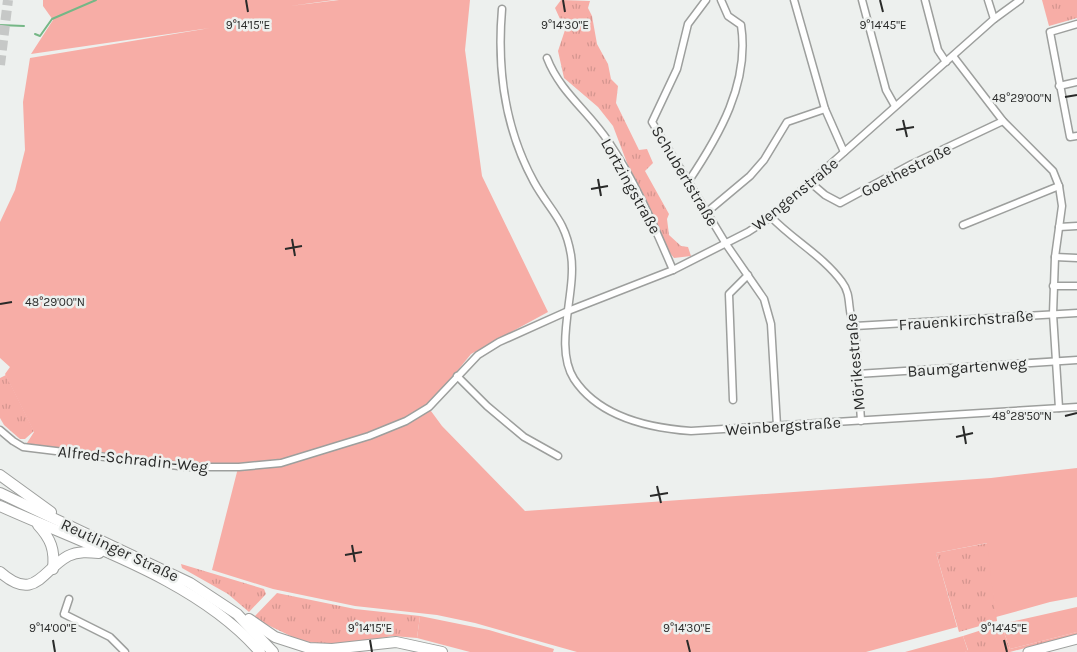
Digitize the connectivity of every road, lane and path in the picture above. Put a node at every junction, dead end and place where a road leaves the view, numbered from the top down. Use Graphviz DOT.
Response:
graph roads {
  1 [pos="706,0"];
  2 [pos="721,0"];
  3 [pos="794,0"];
  4 [pos="862,0"];
  5 [pos="925,0"];
  6 [pos="988,0"];
  7 [pos="1020,0"];
  8 [pos="502,9"];
  9 [pos="994,19"];
  10 [pos="1077,24"];
  11 [pos="954,56"];
  12 [pos="548,58"];
  13 [pos="946,62"];
  14 [pos="1077,82"];
  15 [pos="1059,86"];
  16 [pos="895,106"];
  17 [pos="826,109"];
  18 [pos="1003,121"];
  19 [pos="1077,136"];
  20 [pos="844,152"];
  21 [pos="688,182"];
  22 [pos="811,182"];
  23 [pos="1059,186"];
  24 [pos="707,212"];
  25 [pos="771,217"];
  26 [pos="963,225"];
  27 [pos="1077,226"];
  28 [pos="1059,227"];
  29 [pos="726,244"];
  30 [pos="1055,257"];
  31 [pos="1077,258"];
  32 [pos="673,270"];
  33 [pos="748,275"];
  34 [pos="1053,286"];
  35 [pos="1077,286"];
  36 [pos="568,311"];
  37 [pos="1077,313"];
  38 [pos="1053,314"];
  39 [pos="855,326"];
  40 [pos="478,355"];
  41 [pos="1077,360"];
  42 [pos="1056,361"];
  43 [pos="857,374"];
  44 [pos="457,376"];
  45 [pos="733,400"];
  46 [pos="1077,407"];
  47 [pos="1059,408"];
  48 [pos="861,420"];
  49 [pos="777,426"];
  50 [pos="0,430"];
  51 [pos="558,456"];
  52 [pos="0,475"];
  53 [pos="0,493"];
  54 [pos="0,506"];
  55 [pos="36,522"];
  56 [pos="76,530"];
  57 [pos="108,553"];
  58 [pos="53,569"];
  59 [pos="0,572"];
  60 [pos="68,599"];
  61 [pos="232,616"];
  62 [pos="1077,640"];
  63 [pos="125,652"];
  64 [pos="260,652"];
  65 [pos="273,652"];
  66 [pos="442,652"];
  67 [pos="1028,652"];
  1 -- 21 [label="street, Schubertstraße"];
  2 -- 21 [label="street"];
  3 -- 17 [label="street"];
  4 -- 16 [label="street"];
  5 -- 13 [label="street"];
  6 -- 9 [label="street"];
  7 -- 9 [label="street, Wengenstraße"];
  8 -- 36 [label="street, Weinbergstraße"];
  9 -- 11 [label="street, Wengenstraße"];
  10 -- 15 [label="street"];
  11 -- 13 [label="street, Wengenstraße"];
  11 -- 18 [label="street"];
  12 -- 32 [label="street, Lortzingstraße"];
  13 -- 16 [label="street, Wengenstraße"];
  14 -- 15 [label="street"];
  15 -- 19 [label="street"];
  16 -- 20 [label="street, Wengenstraße"];
  17 -- 20 [label="street"];
  17 -- 24 [label="street"];
  18 -- 22 [label="street, Goethestraße"];
  18 -- 23 [label="street"];
  20 -- 22 [label="street, Wengenstraße"];
  21 -- 24 [label="street, Schubertstraße"];
  22 -- 25 [label="street, Wengenstraße"];
  23 -- 26 [label="street"];
  23 -- 28 [label="street"];
  24 -- 29 [label="street, Schubertstraße"];
  25 -- 29 [label="street, Wengenstraße"];
  25 -- 39 [label="street, Mörikestraße"];
  27 -- 28 [label="street"];
  28 -- 30 [label="street"];
  29 -- 32 [label="street, Wengenstraße"];
  29 -- 33 [label="street, Schubertstraße"];
  30 -- 31 [label="street"];
  30 -- 34 [label="street"];
  32 -- 36 [label="street, Wengenstraße"];
  33 -- 45 [label="street"];
  33 -- 49 [label="street, Schubertstraße"];
  34 -- 35 [label="street"];
  34 -- 38 [label="street"];
  36 -- 40 [label="street, Wengenstraße"];
  36 -- 49 [label="street, Weinbergstraße"];
  37 -- 38 [label="street, Frauenkirchstraße"];
  38 -- 39 [label="street, Frauenkirchstraße"];
  38 -- 42 [label="street"];
  39 -- 43 [label="street, Mörikestraße"];
  40 -- 44 [label="street, Alfred-Schradin-Weg"];
  41 -- 42 [label="street, Baumgartenweg"];
  42 -- 43 [label="street, Baumgartenweg"];
  42 -- 47 [label="street"];
  43 -- 48 [label="street, Mörikestraße"];
  44 -- 50 [label="street, Alfred-Schradin-Weg"];
  44 -- 51 [label="street"];
  46 -- 47 [label="street, Weinbergstraße"];
  47 -- 48 [label="street, Weinbergstraße"];
  48 -- 49 [label="street, Weinbergstraße"];
  52 -- 56 [label="main road"];
  53 -- 56 [label="main road, Reutlinger Straße"];
  54 -- 55 [label="main road, Reutlinger Straße"];
  55 -- 57 [label="main road, Reutlinger Straße"];
  55 -- 58 [label="main road"];
  56 -- 61 [label="main road, Reutlinger Straße"];
  57 -- 58 [label="main road"];
  57 -- 61 [label="main road, Reutlinger Straße"];
  58 -- 59 [label="main road"];
  60 -- 63 [label="street"];
  61 -- 64 [label="main road"];
  61 -- 65 [label="main road"];
  61 -- 66 [label="main road"];
  62 -- 67 [label="main road"];
}
